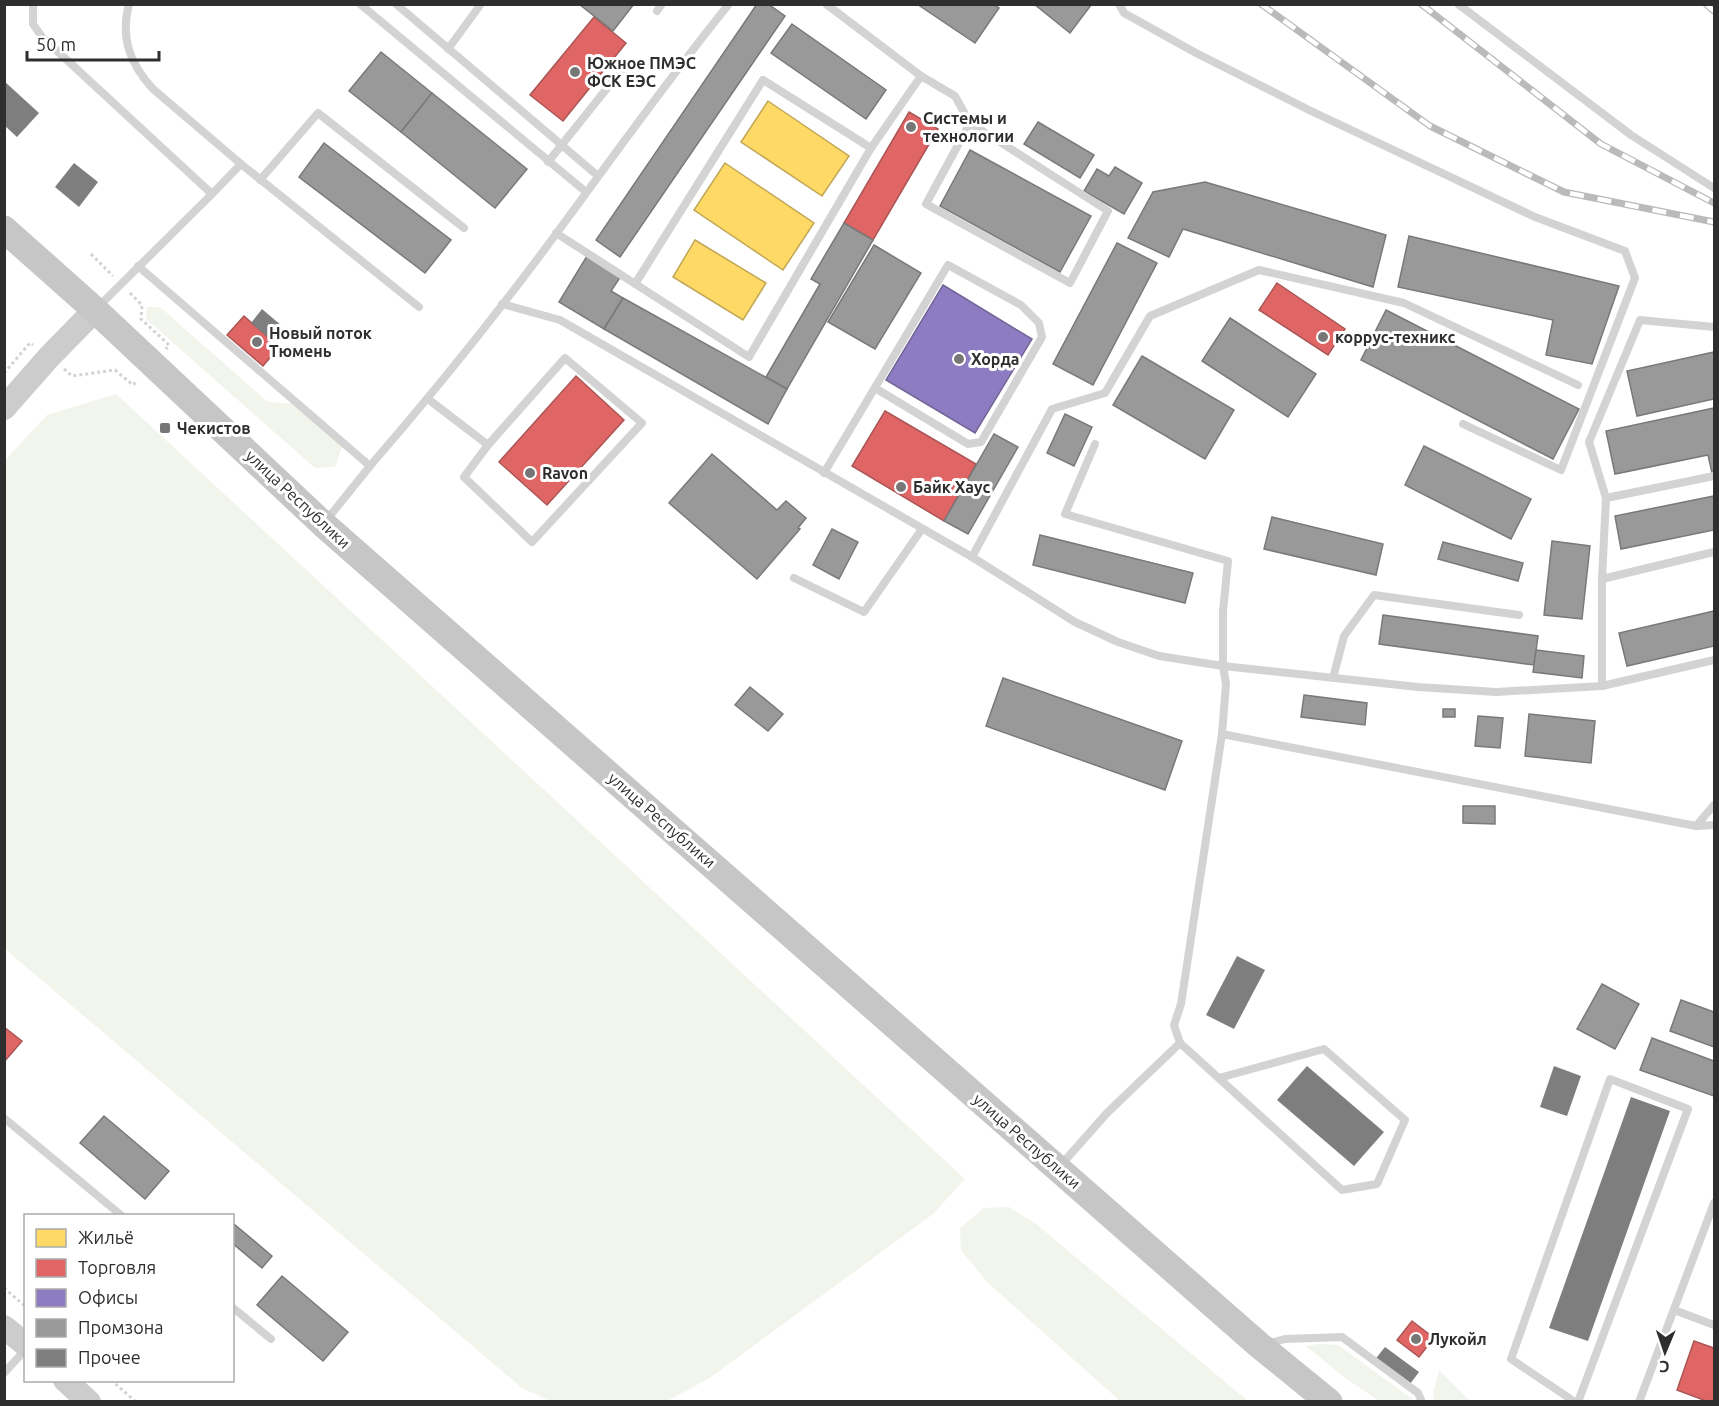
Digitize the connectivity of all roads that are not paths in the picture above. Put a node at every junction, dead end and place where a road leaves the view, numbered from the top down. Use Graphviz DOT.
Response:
graph roads {
  1 [pos="33,4"];
  2 [pos="129,4"];
  3 [pos="360,4"];
  4 [pos="396,4"];
  5 [pos="481,4"];
  6 [pos="729,4"];
  7 [pos="826,4"];
  8 [pos="1119,4"];
  9 [pos="1458,4"];
  10 [pos="448,49"];
  11 [pos="624,67"];
  12 [pos="921,76"];
  13 [pos="970,123"];
  14 [pos="561,146"];
  15 [pos="871,148"];
  16 [pos="548,162"];
  17 [pos="241,164"];
  18 [pos="598,176"];
  19 [pos="260,180"];
  20 [pos="1714,188"];
  21 [pos="585,192"];
  22 [pos="212,194"];
  23 [pos="464,228"];
  24 [pos="4,229"];
  25 [pos="556,233"];
  26 [pos="138,266"];
  27 [pos="635,284"];
  28 [pos="502,304"];
  29 [pos="419,307"];
  30 [pos="95,310"];
  31 [pos="1714,327"];
  32 [pos="1578,385"];
  33 [pos="875,388"];
  34 [pos="428,399"];
  35 [pos="4,408"];
  36 [pos="1463,424"];
  37 [pos="1095,444"];
  38 [pos="488,445"];
  39 [pos="370,466"];
  40 [pos="824,473"];
  41 [pos="1714,476"];
  42 [pos="1606,498"];
  43 [pos="323,524"];
  44 [pos="922,529"];
  45 [pos="1714,552"];
  46 [pos="972,557"];
  47 [pos="794,578"];
  48 [pos="1602,579"];
  49 [pos="1519,615"];
  50 [pos="1714,660"];
  51 [pos="1223,666"];
  52 [pos="1334,678"];
  53 [pos="1602,686"];
  54 [pos="1222,734"];
  55 [pos="1714,805"];
  56 [pos="1714,825"];
  57 [pos="1696,826"];
  58 [pos="1180,1043"];
  59 [pos="1219,1078"];
  60 [pos="4,1118"];
  61 [pos="1058,1168"];
  62 [pos="1714,1203"];
  63 [pos="121,1214"];
  64 [pos="234,1309"];
  65 [pos="1674,1310"];
  66 [pos="1714,1325"];
  67 [pos="4,1326"];
  68 [pos="271,1340"];
  69 [pos="24,1345"];
  70 [pos="1259,1345"];
  71 [pos="24,1349"];
  72 [pos="4,1373"];
  73 [pos="67,1382"];
  74 [pos="89,1401"];
  75 [pos="1329,1401"];
  76 [pos="1422,1401"];
  77 [pos="1577,1401"];
  78 [pos="1639,1401"];
  1 -- 22 [label="lane"];
  2 -- 17 [label="lane"];
  3 -- 16 [label="lane"];
  4 -- 10 [label="lane"];
  5 -- 10 [label="lane"];
  6 -- 18 [label="lane"];
  7 -- 12 [label="lane"];
  8 -- 36 [label="lane"];
  9 -- 20 [label="lane"];
  10 -- 14 [label="lane"];
  11 -- 14 [label="lane"];
  12 -- 13 [label="lane"];
  12 -- 15 [label="lane"];
  13 -- 13 [label="lane"];
  14 -- 16 [label="lane"];
  14 -- 18 [label="lane"];
  15 -- 27 [label="lane"];
  15 -- 27 [label="lane"];
  16 -- 21 [label="lane"];
  17 -- 19 [label="lane"];
  17 -- 22 [label="lane"];
  18 -- 21 [label="lane"];
  19 -- 23 [label="lane"];
  19 -- 29 [label="lane"];
  21 -- 25 [label="lane"];
  22 -- 26 [label="lane"];
  24 -- 30 [label="main road, улица Республики"];
  25 -- 27 [label="lane"];
  25 -- 28 [label="lane"];
  26 -- 30 [label="lane"];
  26 -- 39 [label="lane"];
  28 -- 34 [label="lane"];
  28 -- 40 [label="lane"];
  30 -- 35 [label="main road"];
  30 -- 43 [label="main road, улица Республики"];
  31 -- 42 [label="lane"];
  32 -- 46 [label="lane"];
  33 -- 33 [label="lane"];
  33 -- 40 [label="lane"];
  34 -- 38 [label="lane"];
  34 -- 39 [label="lane"];
  37 -- 51 [label="lane"];
  38 -- 38 [label="lane"];
  39 -- 43 [label="lane"];
  40 -- 44 [label="lane"];
  41 -- 42 [label="lane"];
  42 -- 48 [label="lane"];
  43 -- 61 [label="main road, улица Республики"];
  44 -- 46 [label="lane"];
  44 -- 47 [label="lane"];
  45 -- 48 [label="lane"];
  46 -- 51 [label="lane"];
  48 -- 53 [label="lane"];
  49 -- 52 [label="lane"];
  50 -- 53 [label="lane"];
  51 -- 52 [label="lane"];
  51 -- 54 [label="lane"];
  52 -- 53 [label="lane"];
  54 -- 57 [label="lane"];
  54 -- 58 [label="lane"];
  55 -- 57 [label="lane"];
  56 -- 57 [label="lane"];
  58 -- 59 [label="lane"];
  58 -- 61 [label="lane"];
  59 -- 59 [label="lane"];
  60 -- 63 [label="lane"];
  61 -- 70 [label="main road, улица Республики"];
  62 -- 65 [label="lane"];
  64 -- 68 [label="lane"];
  65 -- 66 [label="lane"];
  65 -- 78 [label="lane"];
  67 -- 69 [label="main road"];
  70 -- 75 [label="main road, улица Республики"];
  70 -- 76 [label="lane"];
  71 -- 72 [label="lane"];
  73 -- 74 [label="main road"];
  77 -- 77 [label="lane"];
}
